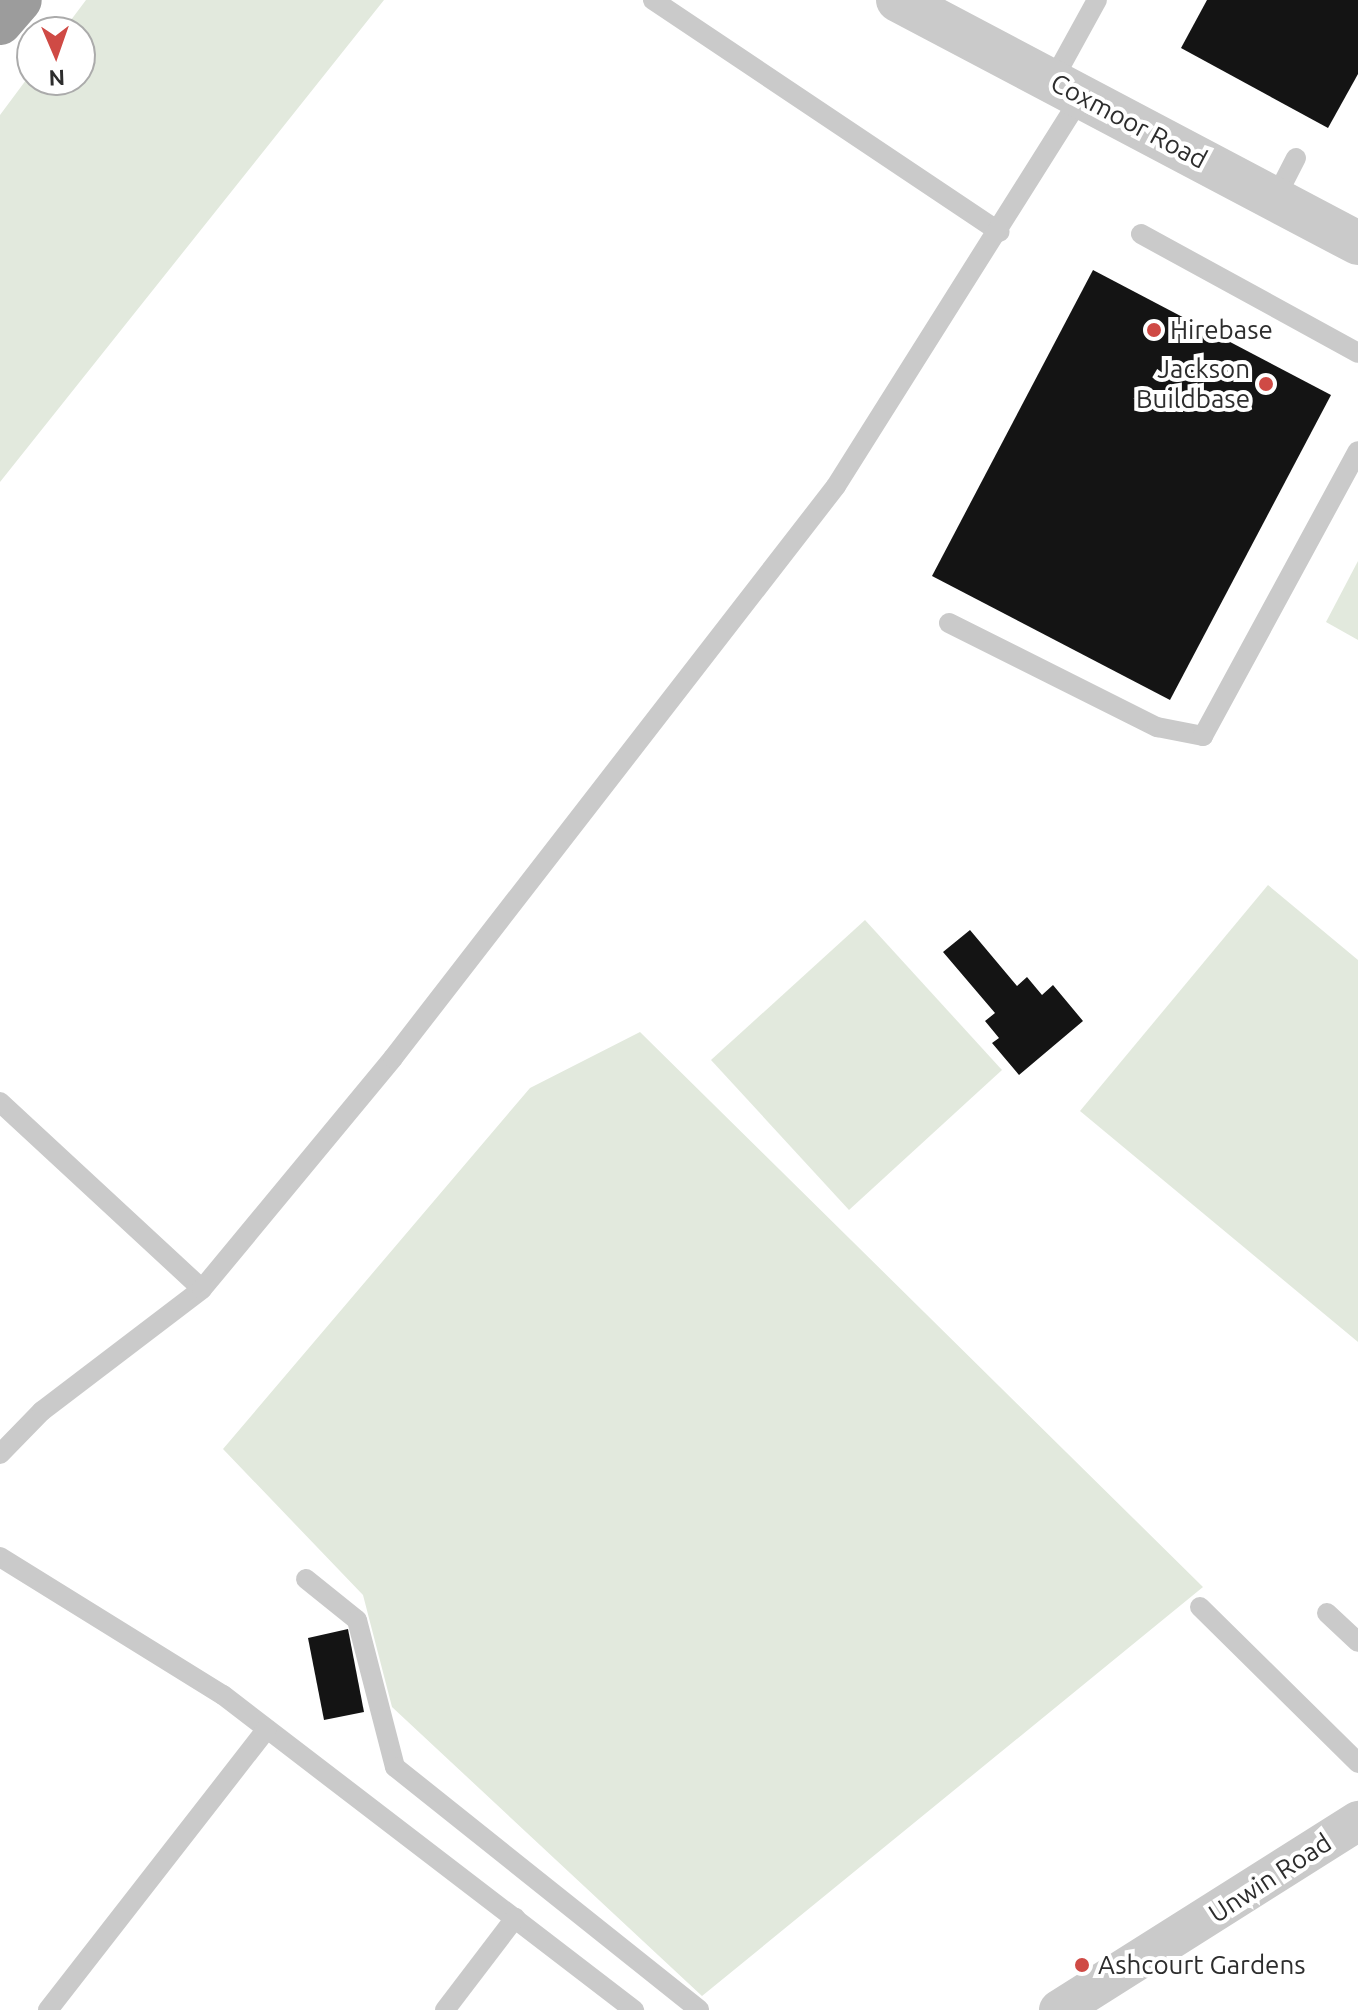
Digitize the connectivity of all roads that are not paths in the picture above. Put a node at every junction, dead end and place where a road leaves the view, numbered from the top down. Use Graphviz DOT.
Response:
graph roads {
  1 [pos="20,0"];
  2 [pos="653,0"];
  3 [pos="898,0"];
  4 [pos="1097,0"];
  5 [pos="0,23"];
  6 [pos="1067,88"];
  7 [pos="1296,158"];
  8 [pos="1275,199"];
  9 [pos="999,232"];
  10 [pos="1141,234"];
  11 [pos="1358,243"];
  12 [pos="1358,353"];
  13 [pos="1358,451"];
  14 [pos="949,623"];
  15 [pos="0,1102"];
  16 [pos="202,1289"];
  17 [pos="0,1454"];
  18 [pos="0,1557"];
  19 [pos="306,1579"];
  20 [pos="1200,1607"];
  21 [pos="1327,1613"];
  22 [pos="1358,1642"];
  23 [pos="267,1729"];
  24 [pos="1358,1763"];
  25 [pos="1358,1821"];
  26 [pos="515,1918"];
  27 [pos="57,2007"];
  28 [pos="445,2010"];
  29 [pos="634,2010"];
  30 [pos="699,2010"];
  31 [pos="1059,2010"];
  1 -- 5 [label="highway"];
  2 -- 9 [label="lane"];
  3 -- 6 [label="street, Coxmoor Road"];
  4 -- 6 [label="lane"];
  6 -- 8 [label="street, Coxmoor Road"];
  6 -- 9 [label="lane"];
  7 -- 8 [label="lane"];
  8 -- 11 [label="street, Coxmoor Road"];
  9 -- 16 [label="lane"];
  10 -- 12 [label="lane"];
  13 -- 14 [label="lane"];
  15 -- 16 [label="lane"];
  16 -- 17 [label="lane"];
  18 -- 23 [label="lane"];
  19 -- 30 [label="lane"];
  20 -- 24 [label="lane"];
  21 -- 22 [label="lane"];
  23 -- 26 [label="lane"];
  23 -- 27 [label="lane"];
  25 -- 31 [label="street, Unwin Road"];
  26 -- 28 [label="lane"];
  26 -- 29 [label="lane"];
}
